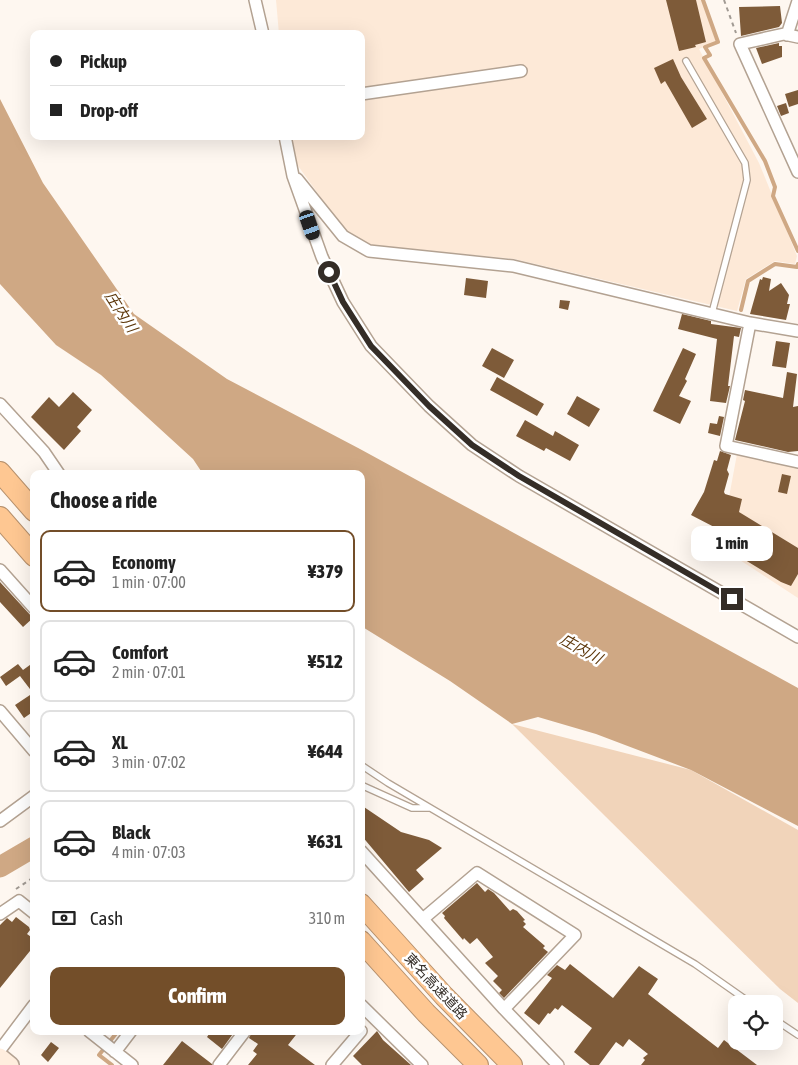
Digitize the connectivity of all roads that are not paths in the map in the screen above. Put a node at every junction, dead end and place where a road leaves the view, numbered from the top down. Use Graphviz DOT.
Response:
graph roads {
  1 [pos="256,0"];
  2 [pos="798,1"];
  3 [pos="262,30"];
  4 [pos="793,36"];
  5 [pos="686,61"];
  6 [pos="521,71"];
  7 [pos="365,93"];
  8 [pos="286,140"];
  9 [pos="798,172"];
  10 [pos="293,176"];
  11 [pos="712,313"];
  12 [pos="750,323"];
  13 [pos="798,331"];
  14 [pos="0,404"];
  15 [pos="798,462"];
  16 [pos="56,470"];
  17 [pos="0,472"];
  18 [pos="30,506"];
  19 [pos="0,517"];
  20 [pos="0,535"];
  21 [pos="30,551"];
  22 [pos="30,566"];
  23 [pos="0,570"];
  24 [pos="30,604"];
  25 [pos="798,637"];
  26 [pos="0,711"];
  27 [pos="30,745"];
  28 [pos="365,767"];
  29 [pos="365,787"];
  30 [pos="30,799"];
  31 [pos="431,808"];
  32 [pos="0,821"];
  33 [pos="365,854"];
  34 [pos="365,908"];
  35 [pos="30,910"];
  36 [pos="0,914"];
  37 [pos="424,918"];
  38 [pos="365,945"];
  39 [pos="739,995"];
  40 [pos="504,1009"];
  41 [pos="30,1010"];
  42 [pos="365,1010"];
  43 [pos="372,1018"];
  44 [pos="783,1025"];
  45 [pos="365,1026"];
  46 [pos="94,1035"];
  47 [pos="128,1035"];
  48 [pos="242,1035"];
  49 [pos="358,1035"];
  50 [pos="798,1035"];
  51 [pos="0,1050"];
  52 [pos="114,1051"];
  53 [pos="0,1056"];
  54 [pos="555,1064"];
  55 [pos="11,1065"];
  56 [pos="132,1065"];
  57 [pos="219,1065"];
  58 [pos="332,1065"];
  59 [pos="422,1065"];
  60 [pos="478,1065"];
  61 [pos="512,1065"];
  1 -- 3 [label="street"];
  2 -- 4 [label="street"];
  4 -- 9 [label="street"];
  5 -- 11 [label="lane"];
  6 -- 7 [label="street"];
  8 -- 10 [label="street"];
  10 -- 11 [label="street"];
  10 -- 25 [label="street"];
  11 -- 12 [label="street"];
  12 -- 13 [label="street"];
  12 -- 15 [label="street"];
  14 -- 16 [label="street"];
  17 -- 18 [label="highway"];
  19 -- 21 [label="highway"];
  20 -- 22 [label="highway"];
  23 -- 24 [label="street"];
  26 -- 27 [label="street"];
  28 -- 31 [label="lane"];
  29 -- 31 [label="lane"];
  30 -- 32 [label="street"];
  31 -- 39 [label="lane"];
  33 -- 37 [label="street"];
  34 -- 61 [label="highway, 東名高速道路"];
  35 -- 36 [label="street"];
  37 -- 40 [label="street"];
  37 -- 40 [label="street"];
  38 -- 60 [label="highway, 東名高速道路"];
  40 -- 54 [label="street"];
  41 -- 51 [label="street"];
  42 -- 43 [label="street"];
  43 -- 45 [label="street"];
  43 -- 59 [label="street"];
  44 -- 50 [label="lane"];
  46 -- 52 [label="street"];
  47 -- 52 [label="street"];
  48 -- 57 [label="street"];
  49 -- 58 [label="street"];
  52 -- 56 [label="street"];
  53 -- 55 [label="street"];
}
